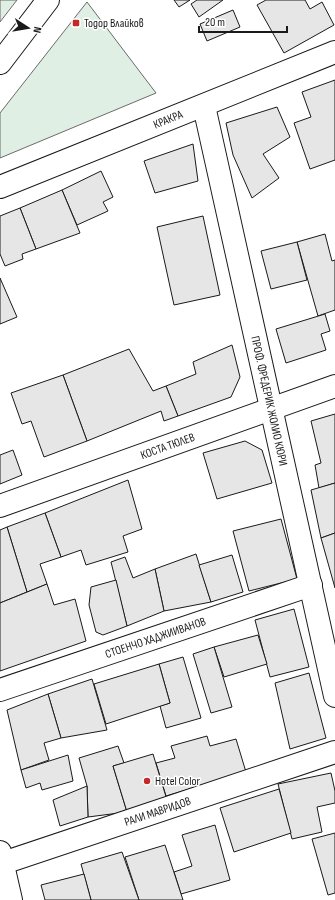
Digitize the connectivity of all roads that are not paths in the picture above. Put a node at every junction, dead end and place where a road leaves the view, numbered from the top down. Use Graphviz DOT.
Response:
graph roads {
  1 [pos="48,0"];
  2 [pos="335,52"];
  3 [pos="0,63"];
  4 [pos="204,106"];
  5 [pos="0,188"];
  6 [pos="335,386"];
  7 [pos="272,410"];
  8 [pos="0,506"];
  9 [pos="311,585"];
  10 [pos="0,690"];
  11 [pos="335,696"];
  12 [pos="335,752"];
  13 [pos="1,857"];
  14 [pos="11,900"];
  1 -- 3 [label="street"];
  2 -- 4 [label="street, КРАКРА"];
  4 -- 5 [label="street, КРАКРА"];
  4 -- 7 [label="street, ПРОФ. ФРЕДЕРИК ЖОЛИО КЮРИ"];
  6 -- 7 [label="street, КОСТА ТЮЛЕВ"];
  7 -- 8 [label="street, КОСТА ТЮЛЕВ"];
  7 -- 9 [label="street, ПРОФ. ФРЕДЕРИК ЖОЛИО КЮРИ"];
  9 -- 10 [label="street, СТОЕНЧО ХАДЖИИВАНОВ"];
  9 -- 11 [label="street, ПРОФ. ФРЕДЕРИК ЖОЛИО КЮРИ"];
  12 -- 13 [label="street, РАЛИ МАВРИДОВ"];
  13 -- 14 [label="street"];
}
